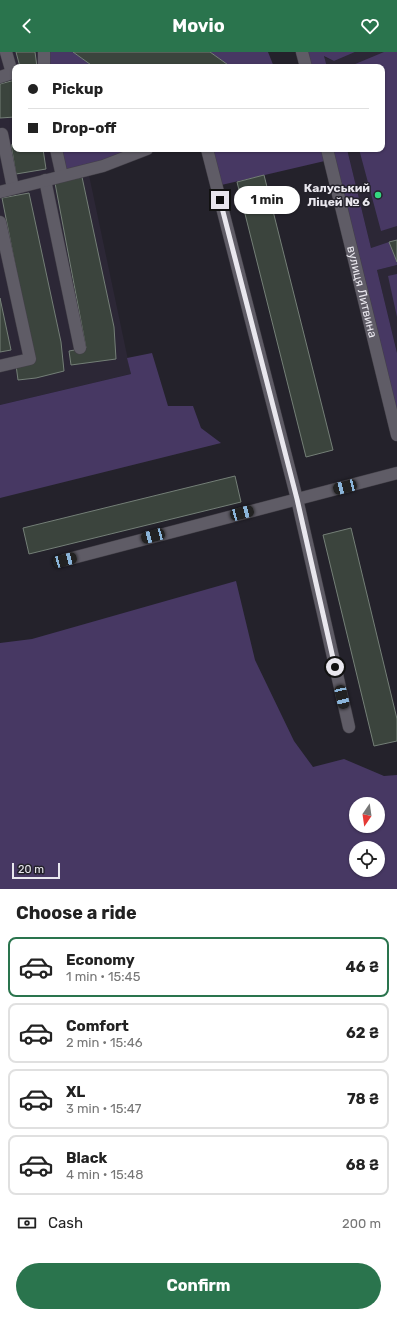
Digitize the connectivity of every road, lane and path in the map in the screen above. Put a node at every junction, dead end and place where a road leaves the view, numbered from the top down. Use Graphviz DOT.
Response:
graph roads {
  1 [pos="6,52"];
  2 [pos="44,52"];
  3 [pos="302,52"];
  4 [pos="44,64"];
  5 [pos="305,64"];
  6 [pos="0,77"];
  7 [pos="2,134"];
  8 [pos="57,152"];
  9 [pos="140,152"];
  10 [pos="208,152"];
  11 [pos="328,152"];
  12 [pos="62,176"];
  13 [pos="45,180"];
  14 [pos="13,188"];
  15 [pos="0,192"];
  16 [pos="0,222"];
  17 [pos="80,348"];
  18 [pos="0,366"];
  19 [pos="395,417"];
  20 [pos="397,435"];
  21 [pos="397,473"];
  22 [pos="297,499"];
  23 [pos="65,560"];
  24 [pos="349,727"];
  1 -- 6 [label="street"];
  2 -- 4 [label="street"];
  3 -- 5 [label="street"];
  7 -- 14 [label="street"];
  8 -- 12 [label="street"];
  9 -- 12 [label="street"];
  10 -- 22 [label="street"];
  11 -- 19 [label="street, вулиця Литвина"];
  12 -- 13 [label="street"];
  13 -- 14 [label="street"];
  13 -- 17 [label="street"];
  14 -- 15 [label="street"];
  16 -- 18 [label="street"];
  19 -- 20 [label="street, вулиця Литвина"];
  21 -- 22 [label="street"];
  22 -- 23 [label="street"];
  22 -- 24 [label="street"];
}
